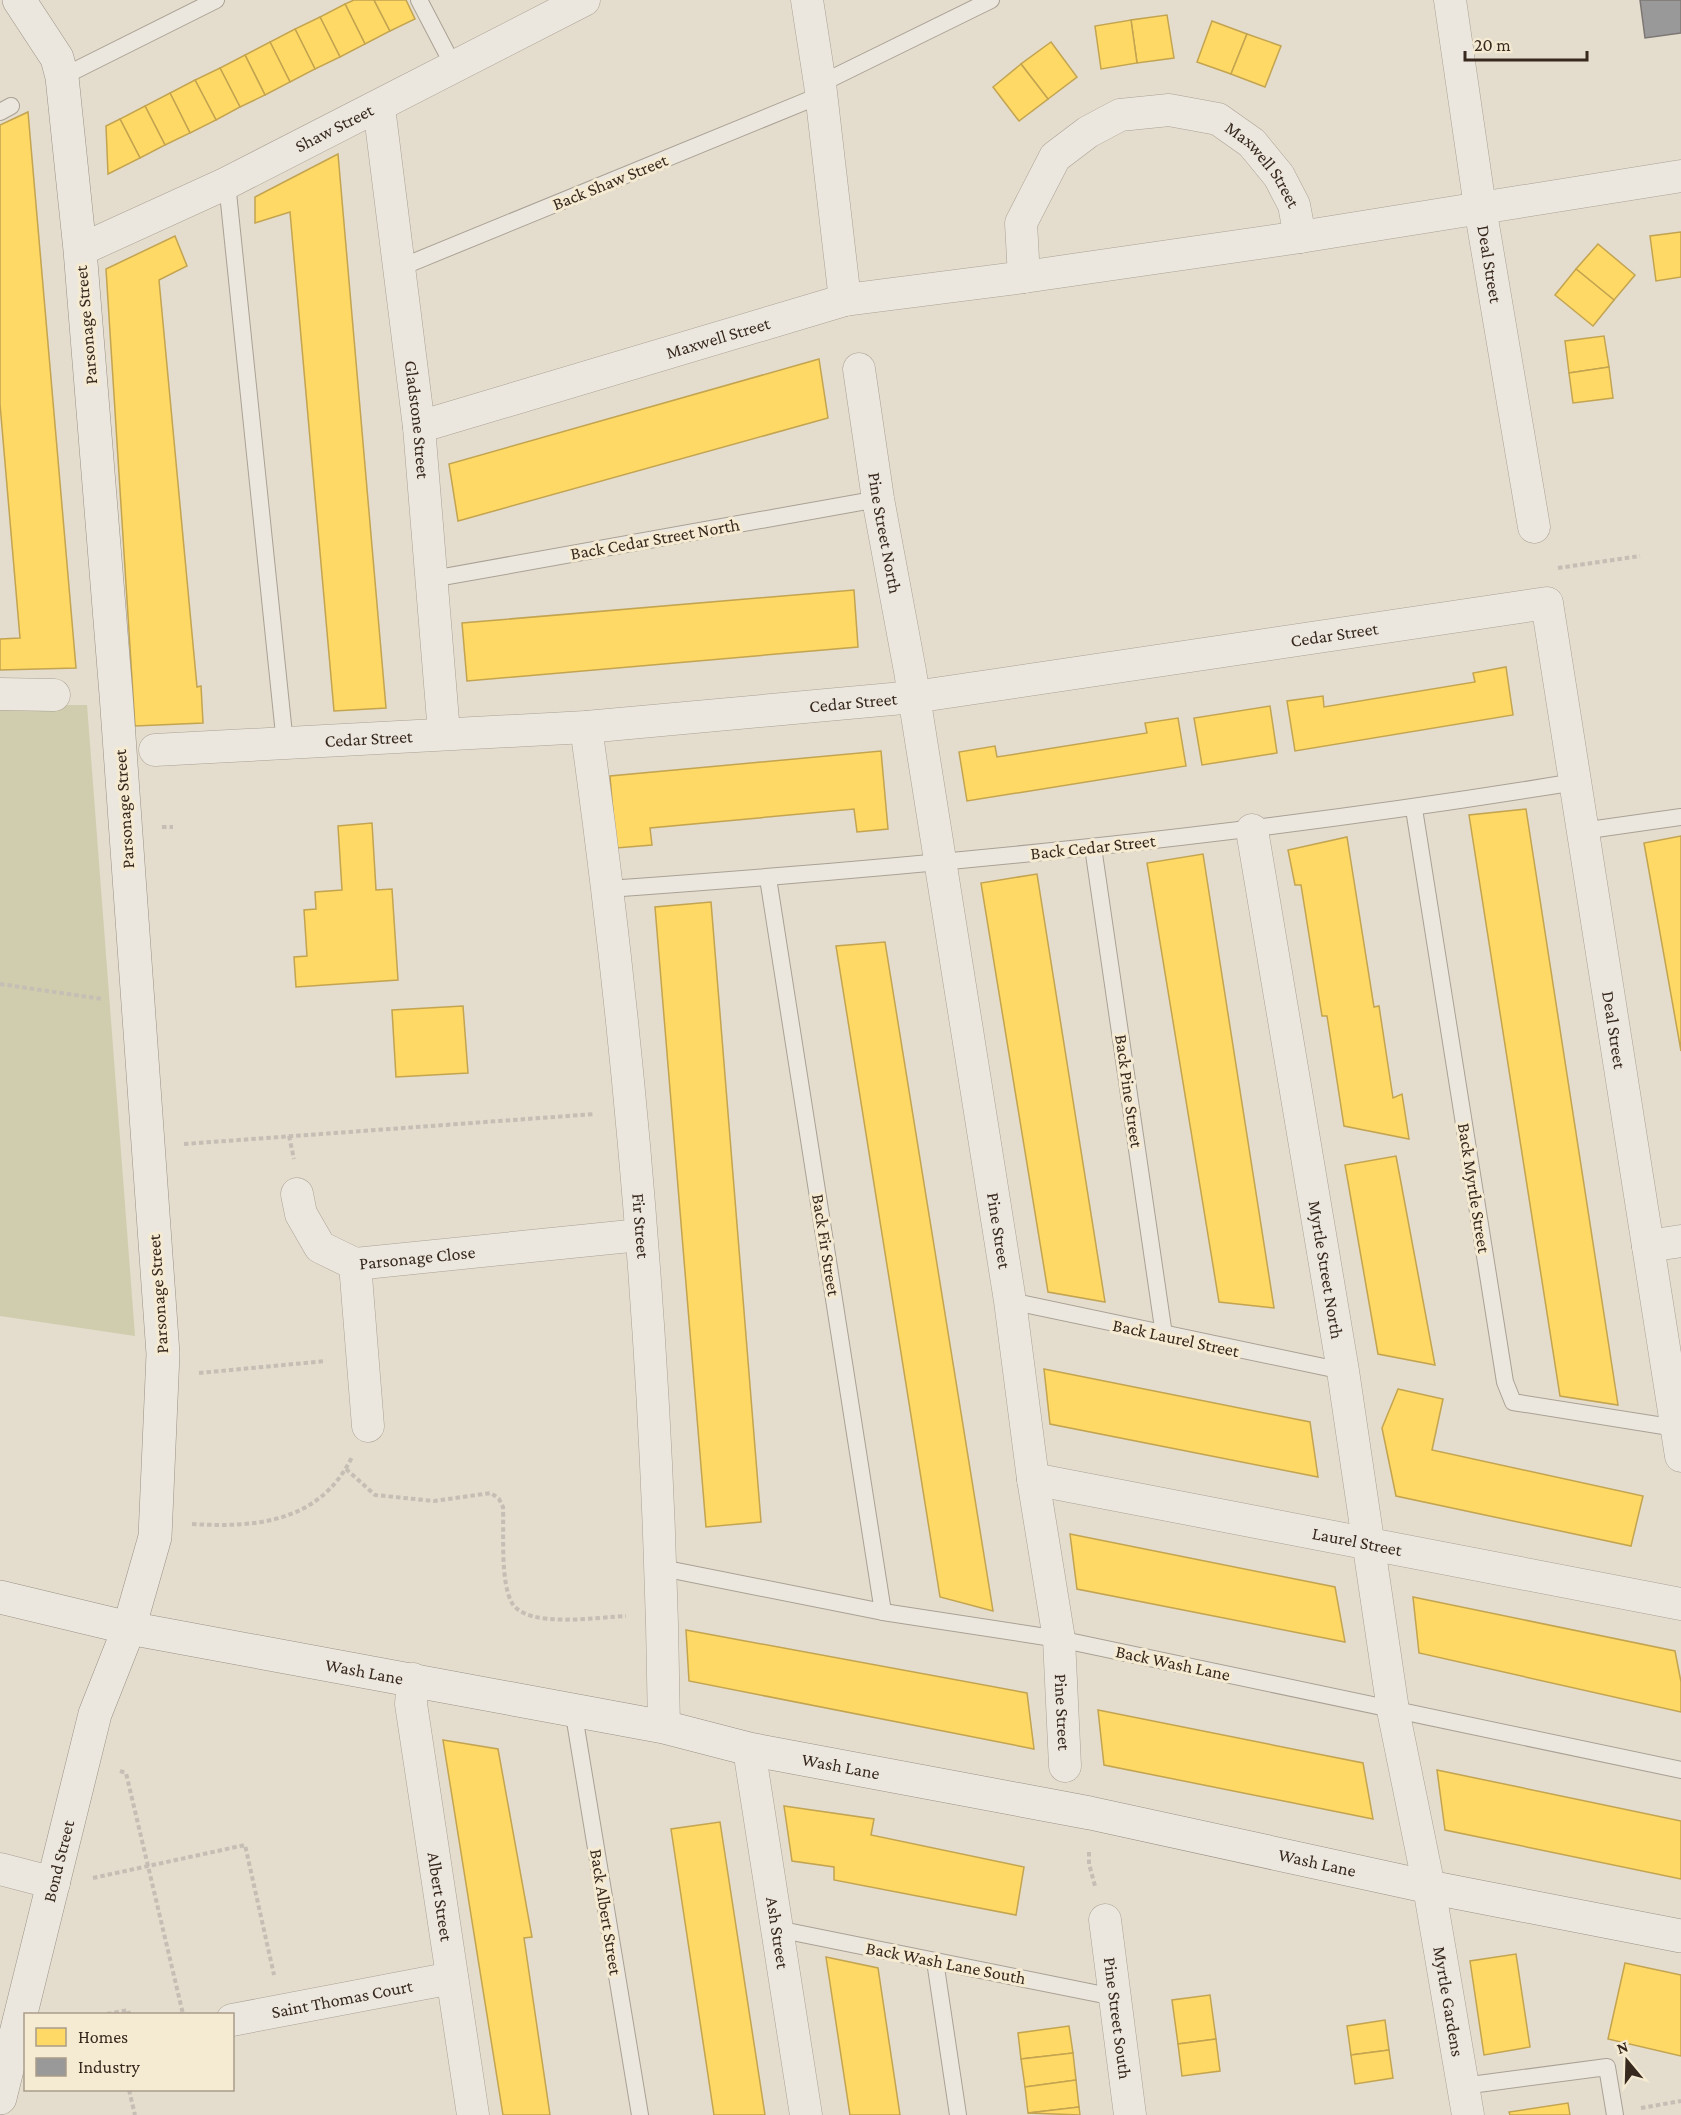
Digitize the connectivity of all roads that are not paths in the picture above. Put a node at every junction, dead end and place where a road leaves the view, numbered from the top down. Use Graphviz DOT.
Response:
graph roads {
  1 [pos="19,0"];
  2 [pos="216,0"];
  3 [pos="419,0"];
  4 [pos="584,0"];
  5 [pos="807,0"];
  6 [pos="991,0"];
  7 [pos="1450,0"];
  8 [pos="454,67"];
  9 [pos="62,77"];
  10 [pos="820,90"];
  11 [pos="379,107"];
  12 [pos="1681,176"];
  13 [pos="227,183"];
  14 [pos="1480,207"];
  15 [pos="1300,237"];
  16 [pos="80,250"];
  17 [pos="399,268"];
  18 [pos="1024,277"];
  19 [pos="845,300"];
  20 [pos="859,369"];
  21 [pos="418,427"];
  22 [pos="878,499"];
  23 [pos="1534,527"];
  24 [pos="432,579"];
  25 [pos="1547,603"];
  26 [pos="0,694"];
  27 [pos="54,695"];
  28 [pos="914,697"];
  29 [pos="586,727"];
  30 [pos="444,734"];
  31 [pos="285,744"];
  32 [pos="155,750"];
  33 [pos="1575,782"];
  34 [pos="1414,809"];
  35 [pos="1681,817"];
  36 [pos="1252,830"];
  37 [pos="1582,831"];
  38 [pos="1093,847"];
  39 [pos="940,864"];
  40 [pos="768,878"];
  41 [pos="608,890"];
  42 [pos="297,1194"];
  43 [pos="640,1235"];
  44 [pos="1681,1240"];
  45 [pos="1648,1246"];
  46 [pos="355,1264"];
  47 [pos="1010,1301"];
  48 [pos="1164,1335"];
  49 [pos="1342,1371"];
  50 [pos="368,1426"];
  51 [pos="1680,1438"];
  52 [pos="1033,1479"];
  53 [pos="1368,1544"];
  54 [pos="662,1568"];
  55 [pos="0,1597"];
  56 [pos="1681,1604"];
  57 [pos="883,1612"];
  58 [pos="129,1628"];
  59 [pos="1059,1639"];
  60 [pos="413,1679"];
  61 [pos="573,1709"];
  62 [pos="1393,1710"];
  63 [pos="664,1727"];
  64 [pos="749,1749"];
  65 [pos="1065,1766"];
  66 [pos="1681,1770"];
  67 [pos="0,1869"];
  68 [pos="56,1877"];
  69 [pos="1428,1887"];
  70 [pos="1105,1920"];
  71 [pos="777,1929"];
  72 [pos="1681,1936"];
  73 [pos="935,1961"];
  74 [pos="452,1978"];
  75 [pos="1114,1997"];
  76 [pos="234,2020"];
  77 [pos="0,2098"];
  78 [pos="1465,2101"];
  79 [pos="1614,2113"];
  80 [pos="473,2115"];
  81 [pos="640,2115"];
  82 [pos="806,2115"];
  83 [pos="958,2115"];
  84 [pos="1130,2115"];
  1 -- 9 [label="main road, Parsonage Street"];
  2 -- 9 [label="lane"];
  3 -- 8 [label="lane"];
  4 -- 8 [label="street, Shaw Street"];
  5 -- 10 [label="street"];
  6 -- 10 [label="lane, Back Shaw Street"];
  7 -- 14 [label="street, Deal Street"];
  8 -- 11 [label="street, Shaw Street"];
  9 -- 16 [label="main road, Parsonage Street"];
  10 -- 17 [label="lane, Back Shaw Street"];
  10 -- 19 [label="street"];
  11 -- 13 [label="street, Shaw Street"];
  11 -- 17 [label="street, Gladstone Street"];
  12 -- 14 [label="street, Maxwell Street"];
  13 -- 16 [label="street, Shaw Street"];
  13 -- 31 [label="lane"];
  14 -- 15 [label="street, Maxwell Street"];
  14 -- 23 [label="street, Deal Street"];
  15 -- 18 [label="street, Maxwell Street"];
  15 -- 18 [label="street, Maxwell Street"];
  16 -- 58 [label="main road, Parsonage Street"];
  17 -- 21 [label="street, Gladstone Street"];
  18 -- 19 [label="street, Maxwell Street"];
  19 -- 21 [label="street, Maxwell Street"];
  20 -- 22 [label="street, Pine Street North"];
  21 -- 24 [label="street, Gladstone Street"];
  22 -- 24 [label="lane, Back Cedar Street North"];
  22 -- 28 [label="street, Pine Street North"];
  24 -- 30 [label="street, Gladstone Street"];
  25 -- 28 [label="street, Cedar Street"];
  25 -- 33 [label="street, Deal Street"];
  26 -- 27 [label="street"];
  28 -- 29 [label="street, Cedar Street"];
  28 -- 39 [label="street, Pine Street"];
  29 -- 30 [label="street, Cedar Street"];
  29 -- 41 [label="street, Fir Street"];
  30 -- 31 [label="street, Cedar Street"];
  31 -- 32 [label="street, Cedar Street"];
  33 -- 34 [label="lane, Back Cedar Street"];
  33 -- 37 [label="street, Deal Street"];
  34 -- 36 [label="lane, Back Cedar Street"];
  34 -- 51 [label="lane, Back Myrtle Street"];
  35 -- 37 [label="lane"];
  36 -- 38 [label="lane, Back Cedar Street"];
  36 -- 49 [label="street, Myrtle Street North"];
  37 -- 45 [label="street, Deal Street"];
  38 -- 39 [label="lane, Back Cedar Street"];
  38 -- 48 [label="lane, Back Pine Street"];
  39 -- 40 [label="lane, Back Cedar Street"];
  39 -- 47 [label="street, Pine Street"];
  40 -- 41 [label="lane, Back Cedar Street"];
  40 -- 57 [label="lane, Back Fir Street"];
  41 -- 43 [label="street, Fir Street"];
  42 -- 46 [label="street"];
  43 -- 46 [label="street, Parsonage Close"];
  43 -- 54 [label="street, Fir Street"];
  44 -- 45 [label="street"];
  45 -- 51 [label="street, Deal Street"];
  46 -- 50 [label="street, Parsonage Close"];
  47 -- 48 [label="lane, Back Laurel Street"];
  47 -- 52 [label="street, Pine Street"];
  48 -- 49 [label="lane, Back Laurel Street"];
  49 -- 53 [label="street, Myrtle Street North"];
  52 -- 53 [label="street, Laurel Street"];
  52 -- 59 [label="street, Pine Street"];
  53 -- 56 [label="street, Laurel Street"];
  53 -- 62 [label="street, Myrtle Street North"];
  54 -- 57 [label="lane, Back Wash Lane"];
  54 -- 63 [label="street, Fir Street"];
  55 -- 58 [label="main road, Wash Lane"];
  57 -- 59 [label="lane, Back Wash Lane"];
  58 -- 60 [label="main road, Wash Lane"];
  58 -- 68 [label="main road, Bond Street"];
  59 -- 62 [label="lane, Back Wash Lane"];
  59 -- 65 [label="street, Pine Street"];
  60 -- 61 [label="main road, Wash Lane"];
  60 -- 74 [label="street, Albert Street"];
  61 -- 63 [label="main road, Wash Lane"];
  61 -- 81 [label="lane, Back Albert Street"];
  62 -- 66 [label="lane, Back Wash Lane"];
  62 -- 69 [label="street, Myrtle Gardens"];
  63 -- 64 [label="main road, Wash Lane"];
  64 -- 69 [label="main road, Wash Lane"];
  64 -- 71 [label="street, Ash Street"];
  67 -- 68 [label="street"];
  68 -- 77 [label="main road, Bond Street"];
  69 -- 72 [label="main road, Wash Lane"];
  69 -- 78 [label="street, Myrtle Gardens"];
  70 -- 75 [label="street, Pine Street South"];
  71 -- 73 [label="lane, Back Wash Lane South"];
  71 -- 82 [label="street, Ash Street"];
  73 -- 75 [label="lane, Back Wash Lane South"];
  73 -- 83 [label="lane"];
  74 -- 76 [label="street, Saint Thomas Court"];
  74 -- 80 [label="street, Albert Street"];
  75 -- 84 [label="street, Pine Street South"];
  78 -- 79 [label="lane"];
}
